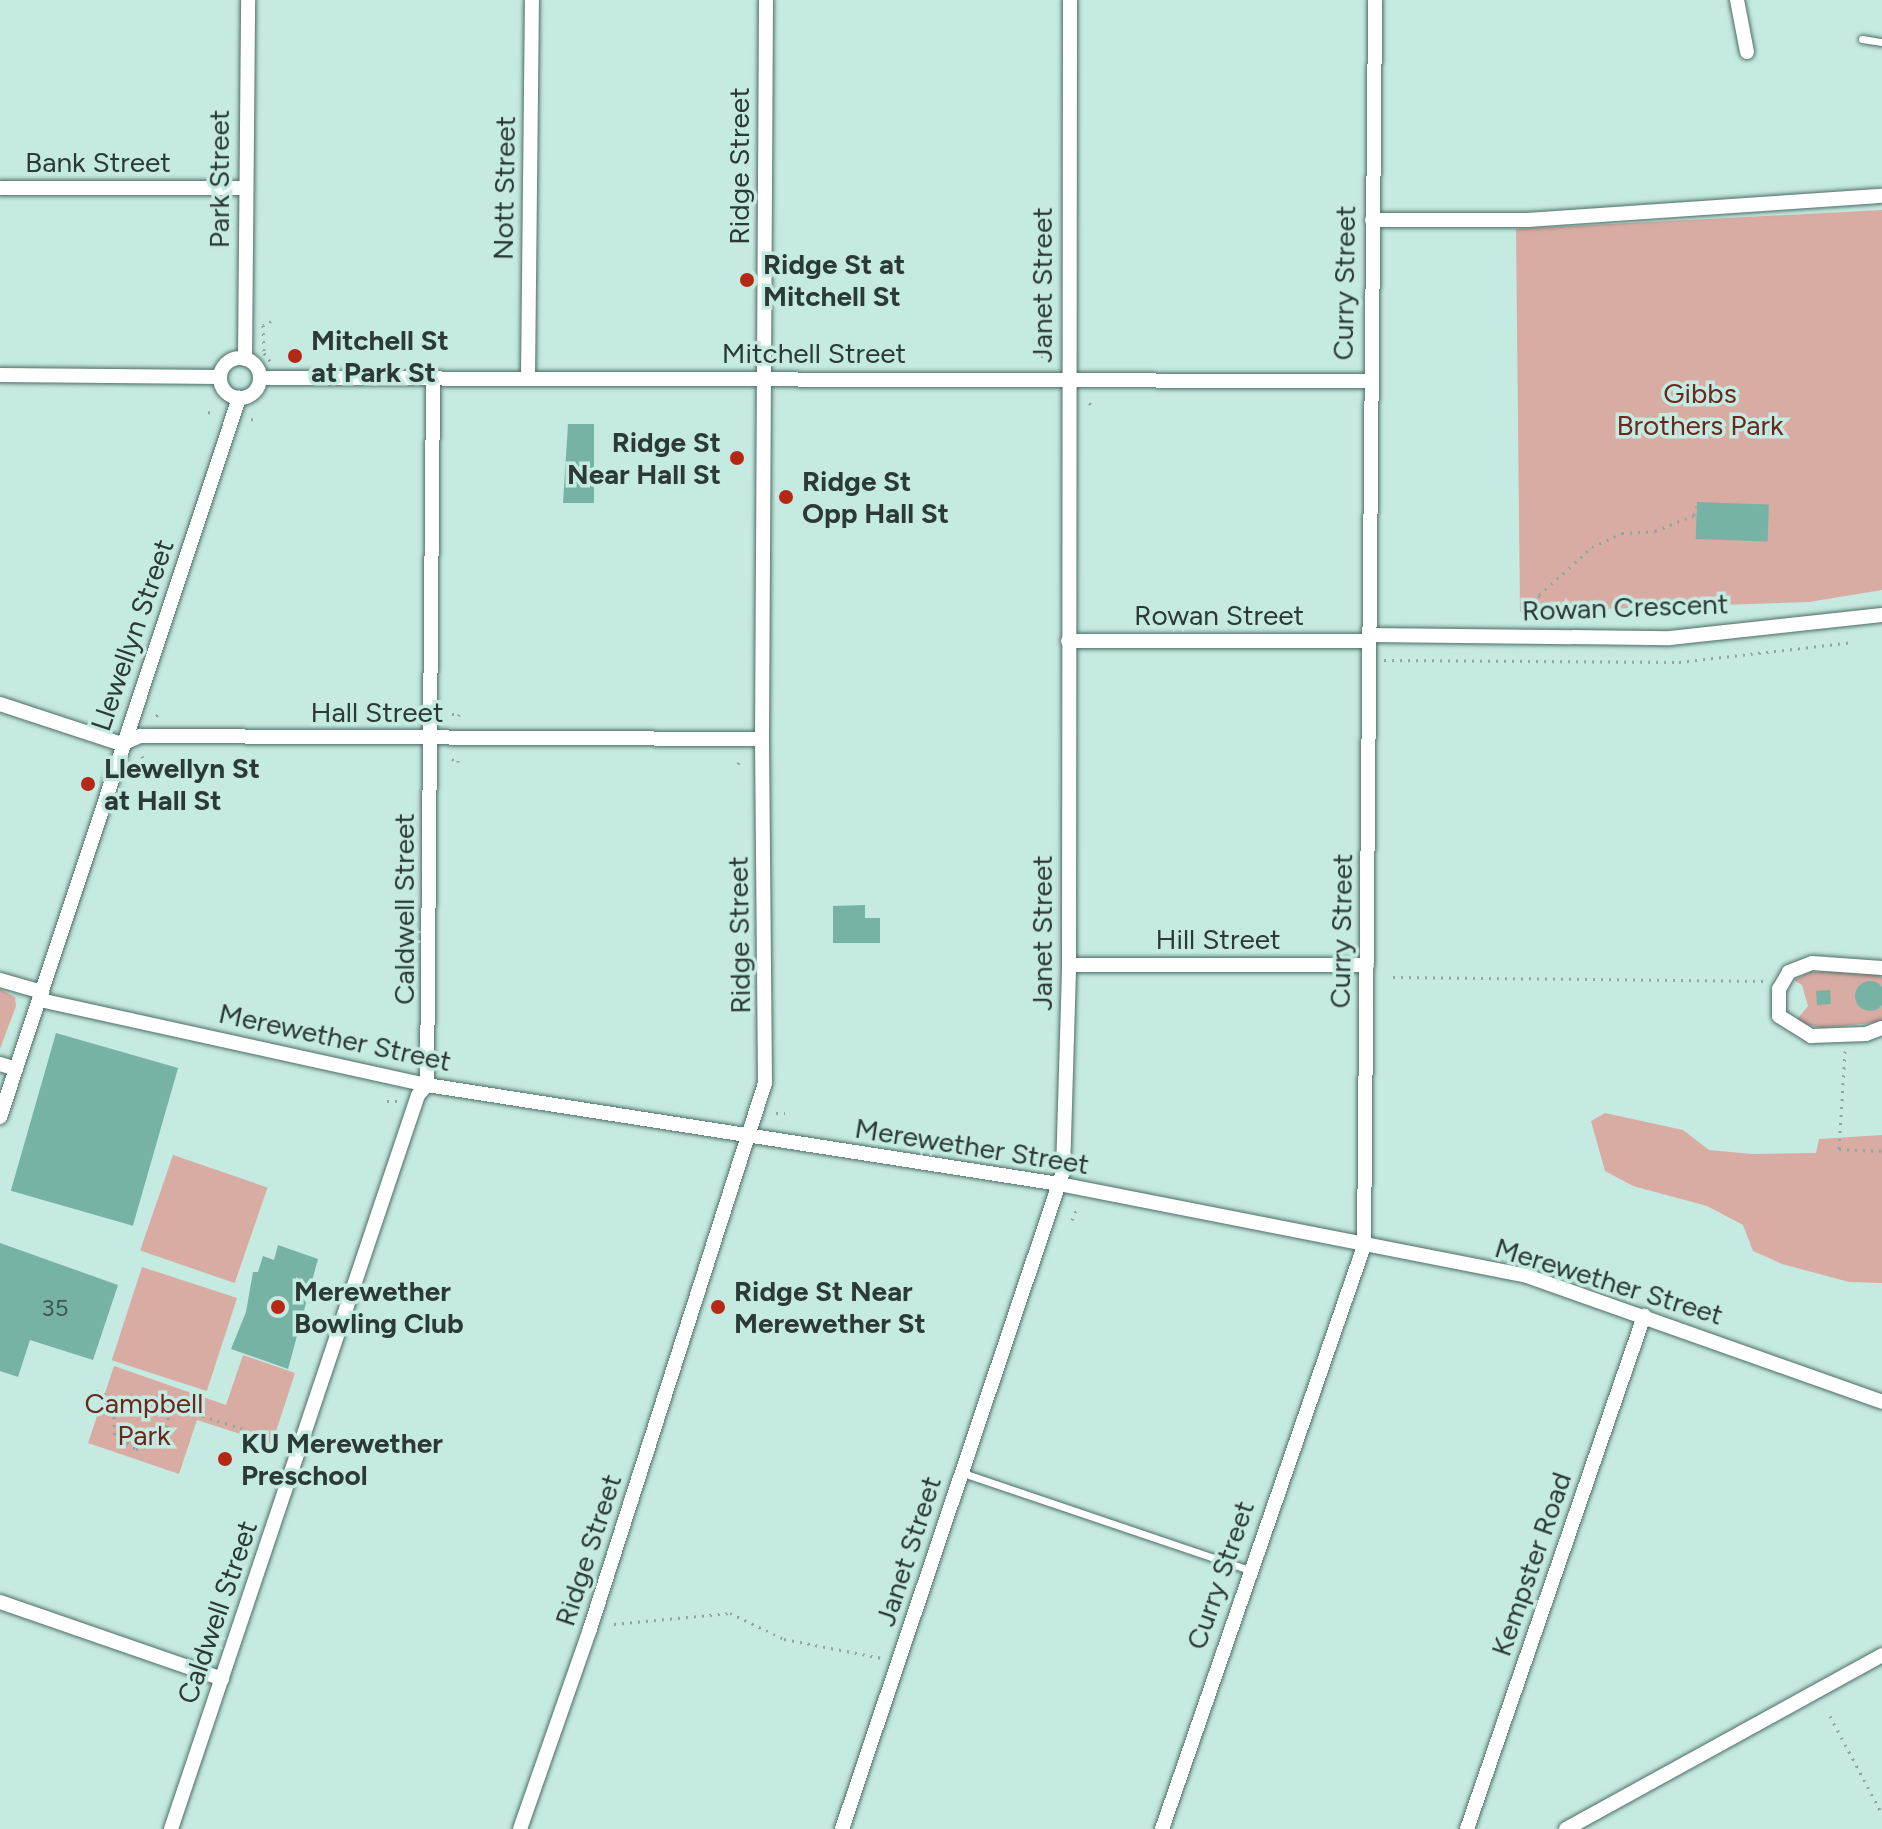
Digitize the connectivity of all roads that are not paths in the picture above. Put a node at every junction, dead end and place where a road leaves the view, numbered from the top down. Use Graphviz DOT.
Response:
graph roads {
  1 [pos="248,0"];
  2 [pos="532,0"];
  3 [pos="766,0"];
  4 [pos="1070,0"];
  5 [pos="1375,0"];
  6 [pos="1737,0"];
  7 [pos="1862,39"];
  8 [pos="1882,42"];
  9 [pos="1747,52"];
  10 [pos="0,188"];
  11 [pos="245,188"];
  12 [pos="1882,196"];
  13 [pos="1372,220"];
  14 [pos="245,359"];
  15 [pos="0,375"];
  16 [pos="220,377"];
  17 [pos="433,377"];
  18 [pos="528,377"];
  19 [pos="260,378"];
  20 [pos="764,379"];
  21 [pos="1067,380"];
  22 [pos="1368,381"];
  23 [pos="239,398"];
  24 [pos="1882,615"];
  25 [pos="1369,638"];
  26 [pos="1068,641"];
  27 [pos="0,704"];
  28 [pos="430,738"];
  29 [pos="762,739"];
  30 [pos="122,744"];
  31 [pos="1069,965"];
  32 [pos="1367,965"];
  33 [pos="1882,968"];
  34 [pos="0,980"];
  35 [pos="41,996"];
  36 [pos="1882,1028"];
  37 [pos="0,1064"];
  38 [pos="16,1069"];
  39 [pos="427,1085"];
  40 [pos="0,1117"];
  41 [pos="751,1138"];
  42 [pos="1059,1184"];
  43 [pos="1364,1246"];
  44 [pos="1644,1316"];
  45 [pos="1882,1402"];
  46 [pos="961,1472"];
  47 [pos="1249,1570"];
  48 [pos="0,1602"];
  49 [pos="1882,1655"];
  50 [pos="222,1679"];
  51 [pos="171,1829"];
  52 [pos="520,1829"];
  53 [pos="842,1829"];
  54 [pos="1162,1829"];
  55 [pos="1467,1829"];
  56 [pos="1566,1829"];
  1 -- 11 [label="street, Park Street"];
  2 -- 18 [label="street, Nott Street"];
  3 -- 20 [label="street, Ridge Street"];
  4 -- 21 [label="street, Janet Street"];
  5 -- 13 [label="street, Curry Street"];
  6 -- 9 [label="street"];
  7 -- 8 [label="lane"];
  10 -- 11 [label="street, Bank Street"];
  11 -- 14 [label="street, Park Street"];
  12 -- 13 [label="street"];
  13 -- 22 [label="street, Curry Street"];
  14 -- 16 [label="street"];
  14 -- 19 [label="street"];
  15 -- 16 [label="street"];
  16 -- 23 [label="street"];
  17 -- 18 [label="street, Mitchell Street"];
  17 -- 19 [label="street, Mitchell Street"];
  17 -- 28 [label="street, Caldwell Street"];
  18 -- 20 [label="street, Mitchell Street"];
  19 -- 23 [label="street"];
  20 -- 21 [label="street, Mitchell Street"];
  20 -- 29 [label="street, Ridge Street"];
  21 -- 22 [label="street, Mitchell Street"];
  21 -- 26 [label="street, Janet Street"];
  22 -- 25 [label="street, Curry Street"];
  23 -- 30 [label="street, Llewellyn Street"];
  24 -- 25 [label="street, Rowan Crescent"];
  25 -- 26 [label="street, Rowan Street"];
  25 -- 32 [label="street, Curry Street"];
  26 -- 31 [label="street, Janet Street"];
  27 -- 30 [label="street, Hall Street"];
  28 -- 29 [label="street, Hall Street"];
  28 -- 30 [label="street, Hall Street"];
  28 -- 39 [label="street, Caldwell Street"];
  29 -- 41 [label="street, Ridge Street"];
  30 -- 35 [label="street, Llewellyn Street"];
  31 -- 32 [label="street, Hill Street"];
  31 -- 42 [label="street, Janet Street"];
  32 -- 43 [label="street, Curry Street"];
  33 -- 36 [label="street"];
  34 -- 35 [label="street, Merewether Street"];
  35 -- 38 [label="street, Llewellyn Street"];
  35 -- 39 [label="street, Merewether Street"];
  37 -- 38 [label="street"];
  38 -- 40 [label="street, Llewellyn Street"];
  39 -- 41 [label="street, Merewether Street"];
  39 -- 50 [label="street, Caldwell Street"];
  41 -- 42 [label="street, Merewether Street"];
  41 -- 52 [label="street, Ridge Street"];
  42 -- 43 [label="street, Merewether Street"];
  42 -- 46 [label="street, Janet Street"];
  43 -- 44 [label="street, Merewether Street"];
  43 -- 47 [label="street, Curry Street"];
  44 -- 45 [label="street, Merewether Street"];
  44 -- 55 [label="street, Kempster Road"];
  46 -- 47 [label="lane"];
  46 -- 53 [label="street, Janet Street"];
  47 -- 54 [label="street, Curry Street"];
  48 -- 50 [label="street"];
  49 -- 56 [label="street"];
  50 -- 51 [label="street, Caldwell Street"];
}
